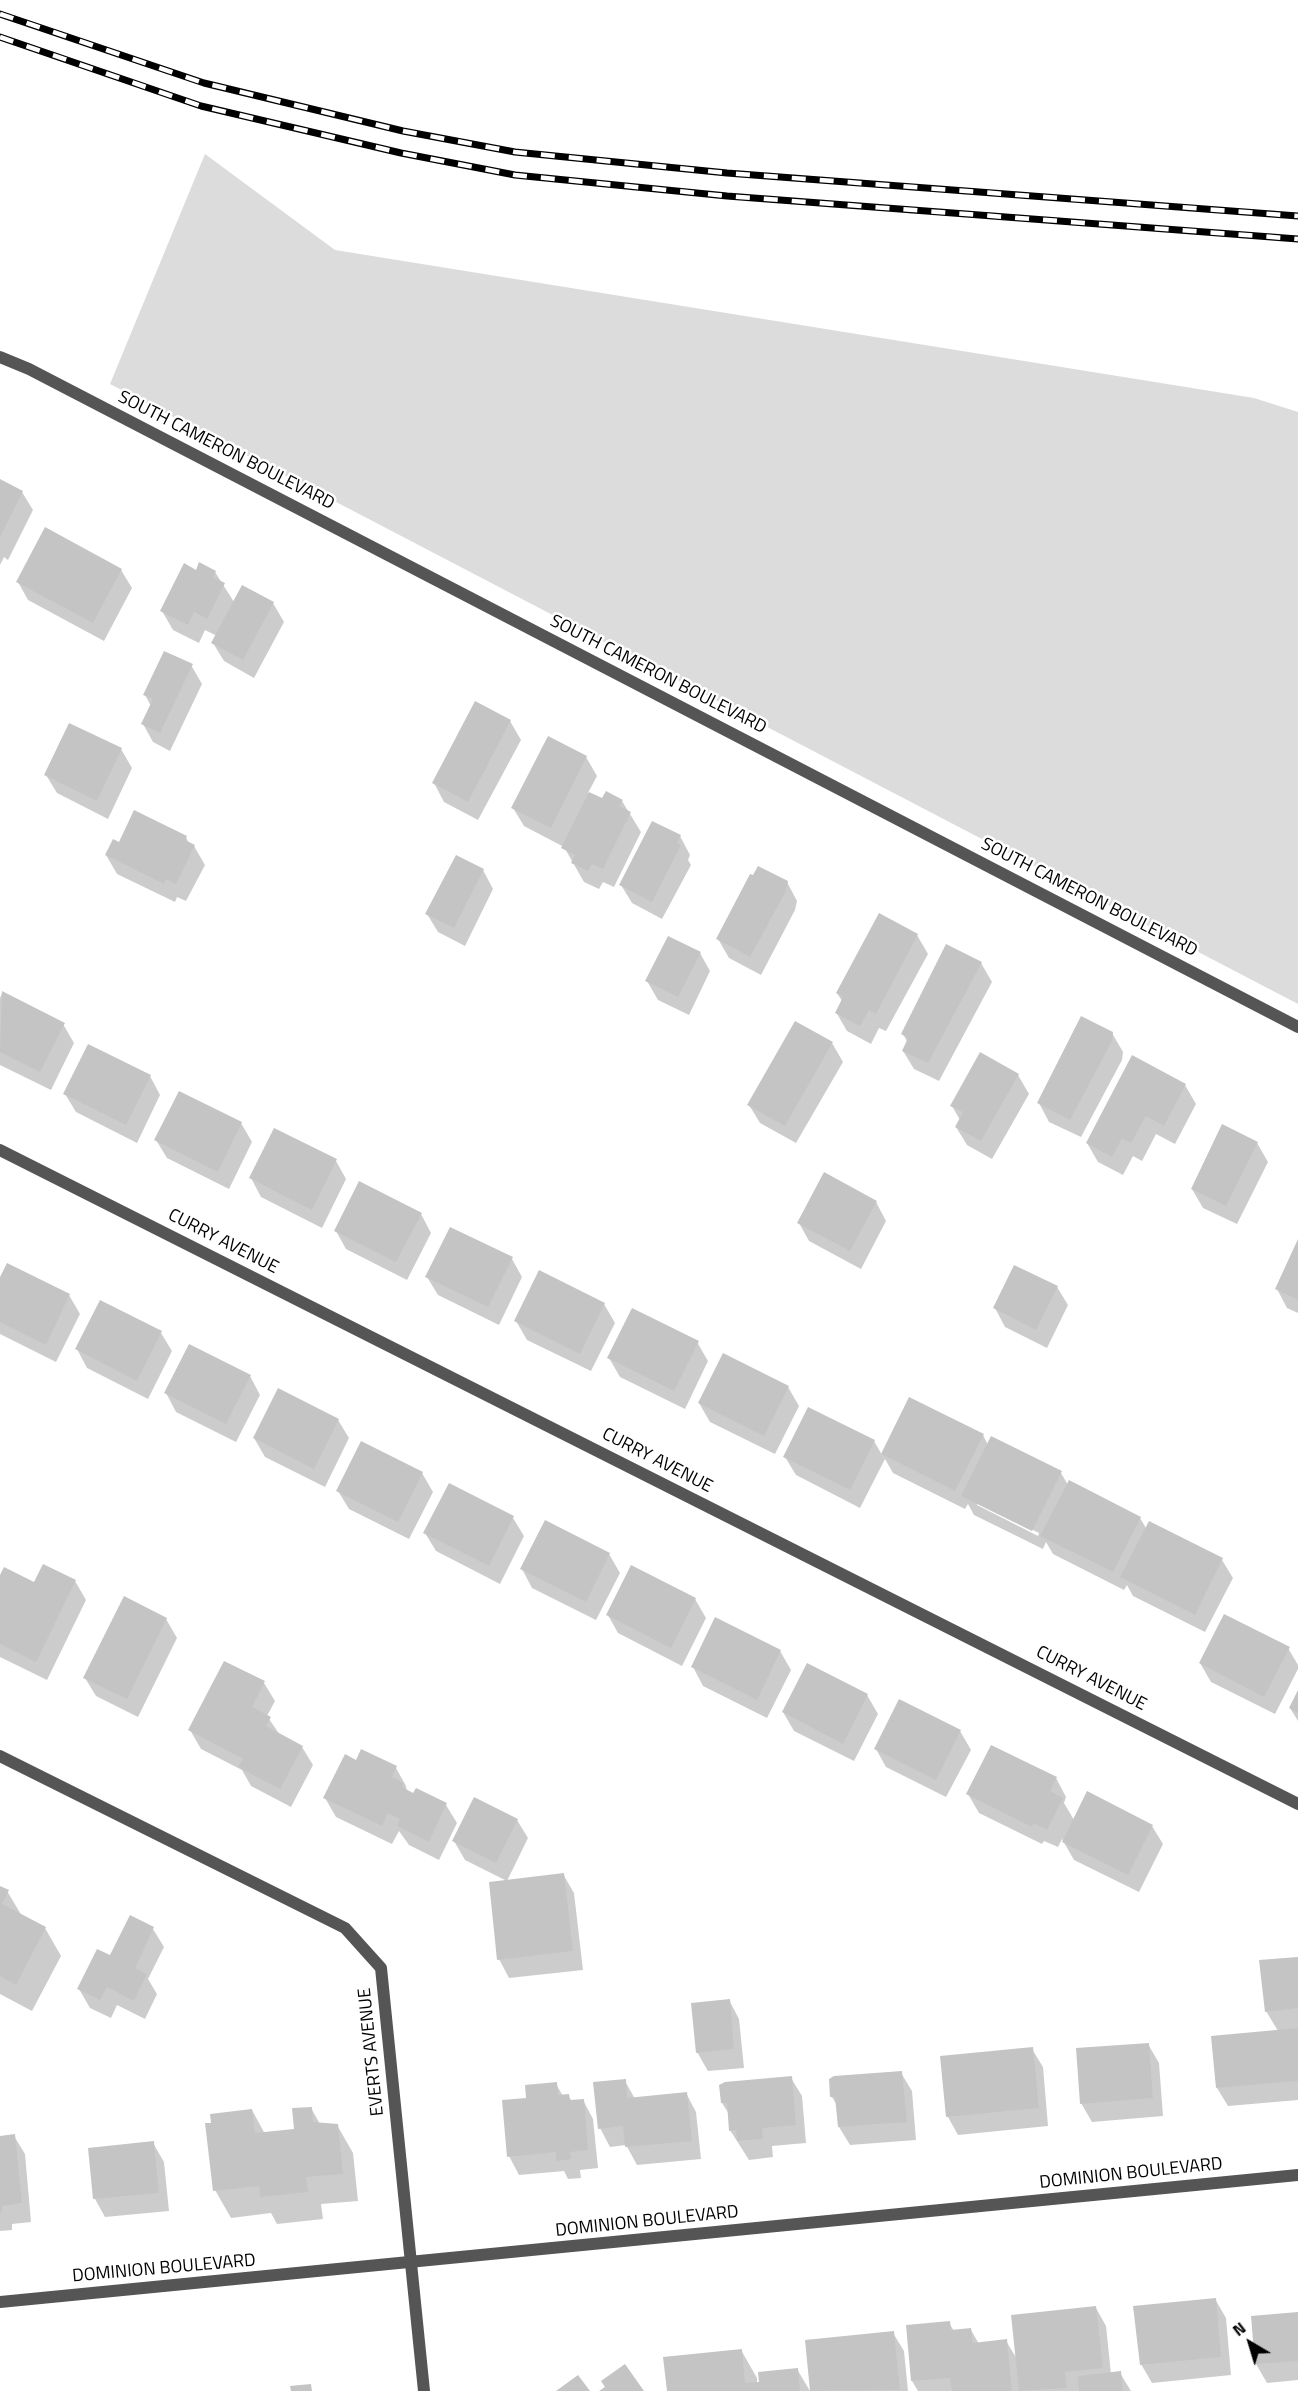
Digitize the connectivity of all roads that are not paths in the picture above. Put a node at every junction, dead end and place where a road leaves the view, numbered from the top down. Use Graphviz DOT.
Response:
graph roads {
  1 [pos="0,357"];
  2 [pos="1298,1027"];
  3 [pos="0,1150"];
  4 [pos="0,1756"];
  5 [pos="1298,1804"];
  6 [pos="1298,2175"];
  7 [pos="411,2263"];
  8 [pos="0,2302"];
  9 [pos="424,2391"];
  1 -- 2 [label="street, SOUTH CAMERON BOULEVARD"];
  3 -- 5 [label="street, CURRY AVENUE"];
  4 -- 7 [label="street, EVERTS AVENUE"];
  6 -- 7 [label="street, DOMINION BOULEVARD"];
  7 -- 8 [label="street, DOMINION BOULEVARD"];
  7 -- 9 [label="street, EVERTS AVENUE"];
}
